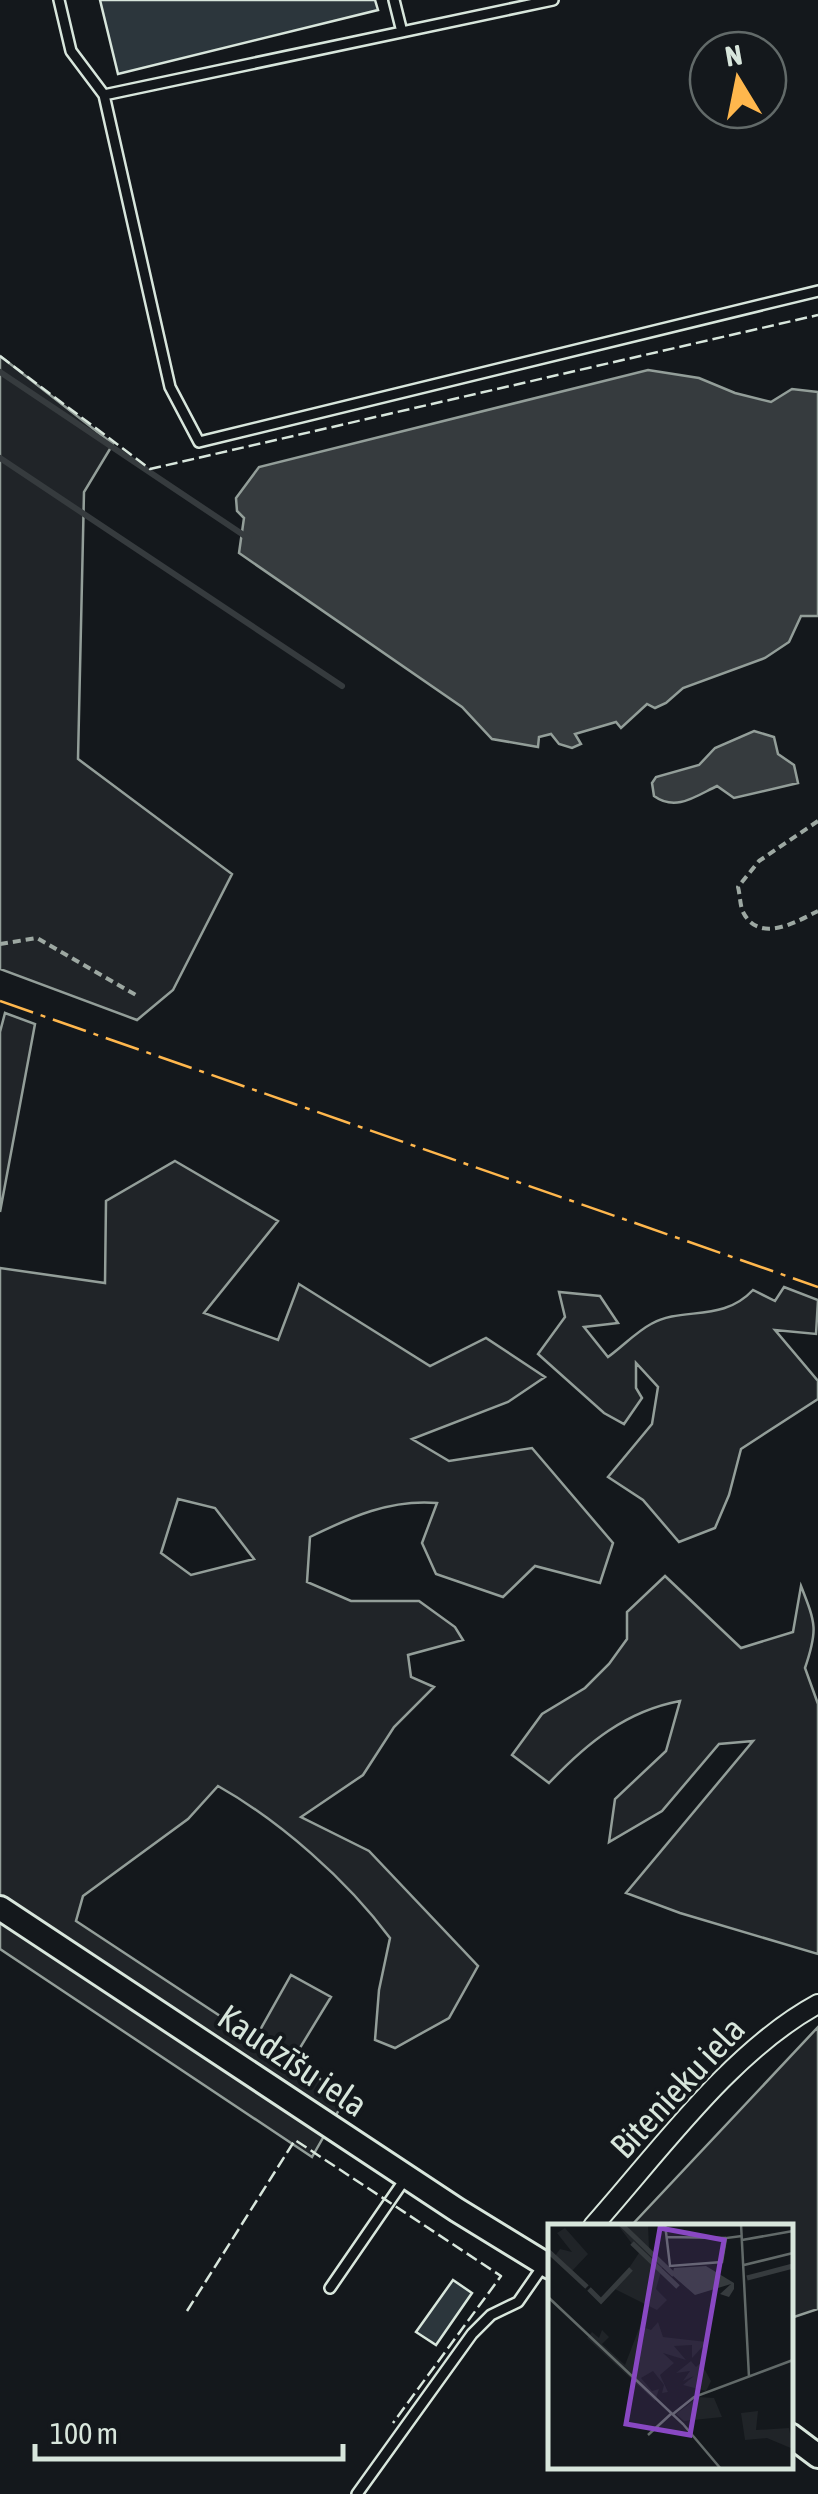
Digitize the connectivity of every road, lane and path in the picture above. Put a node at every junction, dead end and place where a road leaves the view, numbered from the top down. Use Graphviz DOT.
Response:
graph roads {
  1 [pos="58,0"];
  2 [pos="394,0"];
  3 [pos="553,0"];
  4 [pos="402,32"];
  5 [pos="104,95"];
  6 [pos="818,290"];
  7 [pos="818,821"];
  8 [pos="818,912"];
  9 [pos="0,944"];
  10 [pos="136,995"];
  11 [pos="0,1908"];
  12 [pos="818,2004"];
  13 [pos="406,2177"];
  14 [pos="595,2224"];
  15 [pos="547,2265"];
  16 [pos="330,2288"];
  17 [pos="793,2438"];
  18 [pos="818,2456"];
  19 [pos="357,2494"];
  1 -- 5 [label="lane"];
  2 -- 4 [label="lane"];
  3 -- 4 [label="lane"];
  4 -- 5 [label="lane"];
  5 -- 6 [label="lane"];
  7 -- 8 [label="path"];
  9 -- 10 [label="path"];
  11 -- 13 [label="street, Kaudzīšu iela"];
  12 -- 14 [label="street, Bitenieku iela"];
  13 -- 15 [label="street, Kaudzīšu iela"];
  13 -- 16 [label="lane"];
  15 -- 19 [label="lane"];
  17 -- 18 [label="street"];
}
